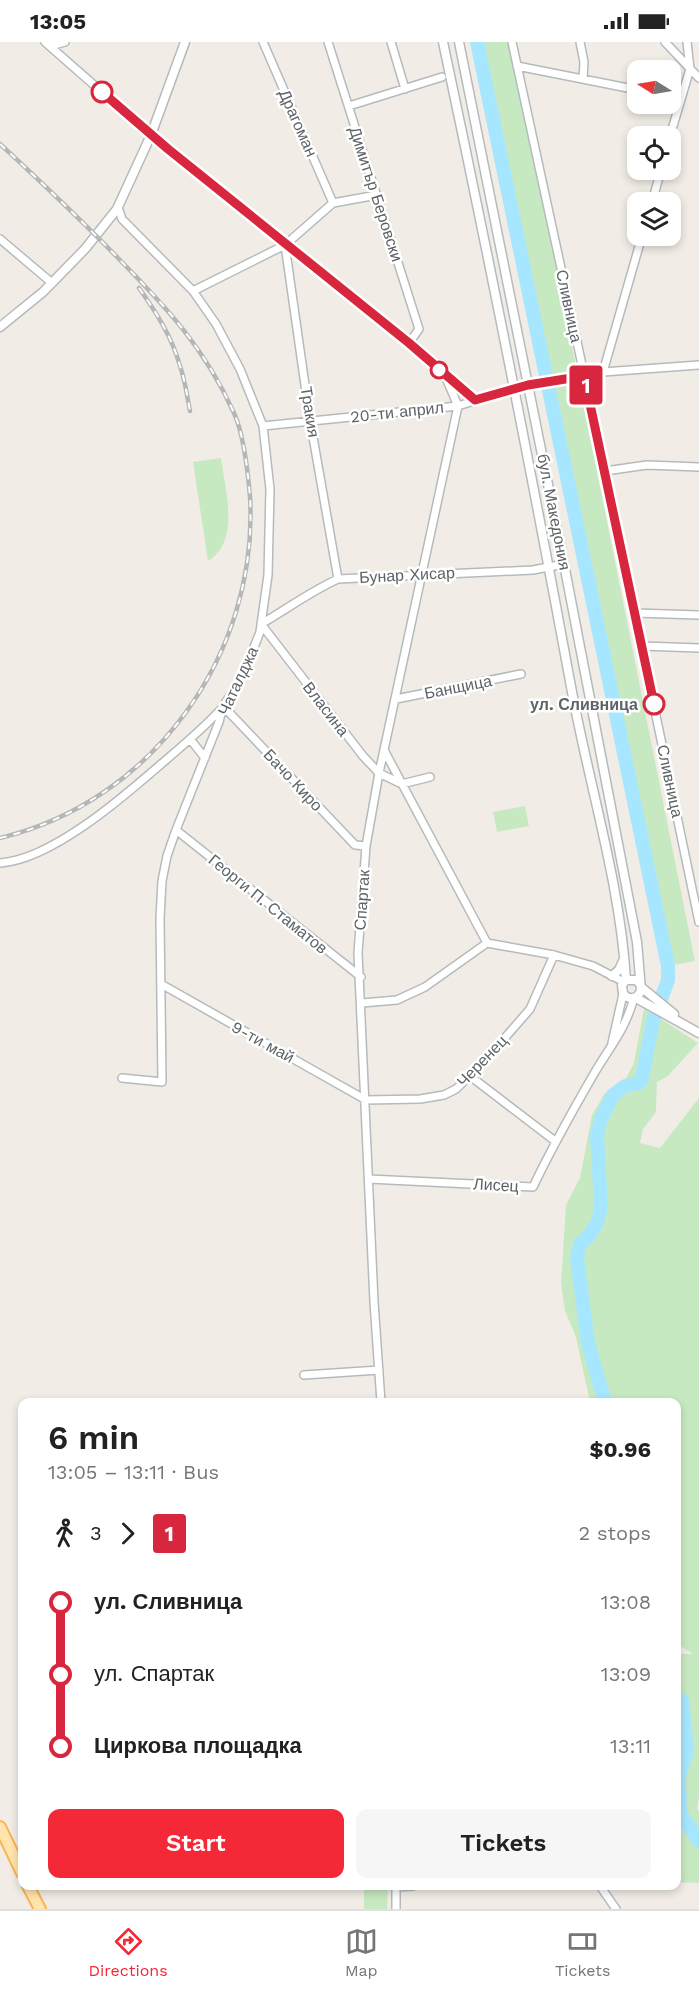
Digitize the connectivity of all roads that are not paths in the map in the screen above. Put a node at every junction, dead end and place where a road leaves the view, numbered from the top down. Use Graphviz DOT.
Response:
graph roads {
  1 [pos="64,42"];
  2 [pos="186,42"];
  3 [pos="263,42"];
  4 [pos="328,42"];
  5 [pos="391,42"];
  6 [pos="443,42"];
  7 [pos="459,42"];
  8 [pos="512,42"];
  9 [pos="580,42"];
  10 [pos="665,42"];
  11 [pos="687,42"];
  12 [pos="47,44"];
  13 [pos="518,66"];
  14 [pos="690,69"];
  15 [pos="442,77"];
  16 [pos="699,78"];
  17 [pos="583,79"];
  18 [pos="627,88"];
  19 [pos="405,89"];
  20 [pos="681,98"];
  21 [pos="349,106"];
  22 [pos="151,135"];
  23 [pos="377,195"];
  24 [pos="333,203"];
  25 [pos="118,207"];
  26 [pos="0,239"];
  27 [pos="285,245"];
  28 [pos="639,246"];
  29 [pos="52,283"];
  30 [pos="194,291"];
  31 [pos="0,327"];
  32 [pos="409,343"];
  33 [pos="699,365"];
  34 [pos="603,372"];
  35 [pos="445,375"];
  36 [pos="584,376"];
  37 [pos="531,384"];
  38 [pos="514,388"];
  39 [pos="475,400"];
  40 [pos="458,406"];
  41 [pos="310,420"];
  42 [pos="263,426"];
  43 [pos="699,467"];
  44 [pos="605,471"];
  45 [pos="564,564"];
  46 [pos="550,567"];
  47 [pos="423,574"];
  48 [pos="339,579"];
  49 [pos="635,613"];
  50 [pos="699,615"];
  51 [pos="261,624"];
  52 [pos="642,646"];
  53 [pos="699,648"];
  54 [pos="521,674"];
  55 [pos="396,699"];
  56 [pos="223,706"];
  57 [pos="190,739"];
  58 [pos="384,750"];
  59 [pos="205,758"];
  60 [pos="379,773"];
  61 [pos="430,777"];
  62 [pos="402,784"];
  63 [pos="176,830"];
  64 [pos="366,846"];
  65 [pos="0,863"];
  66 [pos="699,922"];
  67 [pos="487,943"];
  68 [pos="554,955"];
  69 [pos="625,956"];
  70 [pos="610,975"];
  71 [pos="361,977"];
  72 [pos="161,984"];
  73 [pos="641,985"];
  74 [pos="624,987"];
  75 [pos="635,998"];
  76 [pos="653,1001"];
  77 [pos="362,1003"];
  78 [pos="699,1033"];
  79 [pos="612,1045"];
  80 [pos="470,1076"];
  81 [pos="122,1078"];
  82 [pos="366,1100"];
  83 [pos="555,1141"];
  84 [pos="369,1179"];
  85 [pos="379,1370"];
  86 [pos="304,1375"];
  87 [pos="381,1398"];
  88 [pos="0,1827"];
  89 [pos="18,1865"];
  90 [pos="30,1890"];
  91 [pos="396,1890"];
  92 [pos="603,1890"];
  93 [pos="40,1909"];
  94 [pos="396,1909"];
  95 [pos="616,1909"];
  1 -- 12 [label="street"];
  2 -- 22 [label="street"];
  3 -- 24 [label="street, Драгоман"];
  4 -- 21 [label="street, Димитър Беровски"];
  5 -- 19 [label="street"];
  6 -- 38 [label="street, бул. Македония"];
  7 -- 37 [label="street, бул. Македония"];
  8 -- 13 [label="street, Сливница"];
  9 -- 17 [label="street"];
  10 -- 14 [label="street"];
  11 -- 14 [label="street"];
  12 -- 22 [label="street"];
  13 -- 17 [label="street"];
  13 -- 36 [label="street, Сливница"];
  14 -- 16 [label="street"];
  14 -- 20 [label="street"];
  15 -- 19 [label="street"];
  17 -- 18 [label="street"];
  19 -- 21 [label="street"];
  21 -- 23 [label="street, Димитър Беровски"];
  22 -- 25 [label="street"];
  22 -- 27 [label="street"];
  23 -- 24 [label="street"];
  23 -- 32 [label="street, Димитър Беровски"];
  24 -- 27 [label="street"];
  25 -- 29 [label="street"];
  25 -- 30 [label="street, Чаталджа"];
  26 -- 29 [label="street"];
  27 -- 30 [label="street"];
  27 -- 32 [label="street"];
  27 -- 41 [label="street, Тракия"];
  28 -- 34 [label="street"];
  29 -- 31 [label="street"];
  30 -- 42 [label="street, Чаталджа"];
  32 -- 35 [label="street"];
  33 -- 34 [label="street, 20-ти април"];
  34 -- 36 [label="street, 20-ти април"];
  35 -- 39 [label="street"];
  35 -- 40 [label="street"];
  36 -- 37 [label="street, 20-ти април"];
  36 -- 44 [label="street, Сливница"];
  37 -- 38 [label="street, 20-ти април"];
  37 -- 45 [label="street, бул. Македония"];
  38 -- 39 [label="street, 20-ти април"];
  38 -- 46 [label="street, бул. Македония"];
  39 -- 40 [label="street, 20-ти април"];
  40 -- 41 [label="street, 20-ти април"];
  40 -- 47 [label="street, Спартак"];
  41 -- 42 [label="street, 20-ти април"];
  41 -- 48 [label="street, Тракия"];
  42 -- 51 [label="street, Чаталджа"];
  43 -- 44 [label="street"];
  44 -- 49 [label="street, Сливница"];
  45 -- 46 [label="street, Бунар Хисар"];
  45 -- 73 [label="street, бул. Македония"];
  46 -- 47 [label="street, Бунар Хисар"];
  46 -- 69 [label="street, бул. Македония"];
  47 -- 48 [label="street, Бунар Хисар"];
  47 -- 55 [label="street, Спартак"];
  48 -- 51 [label="street, Бунар Хисар"];
  49 -- 50 [label="street"];
  49 -- 52 [label="street, Сливница"];
  51 -- 56 [label="street, Чаталджа"];
  51 -- 60 [label="street, Власина"];
  52 -- 53 [label="street"];
  52 -- 66 [label="street, Сливница"];
  54 -- 55 [label="street, Банщица"];
  55 -- 58 [label="street, Спартак"];
  56 -- 57 [label="street"];
  56 -- 59 [label="street, Чаталджа"];
  56 -- 64 [label="street, Бачо Киро"];
  57 -- 59 [label="street"];
  57 -- 65 [label="street"];
  58 -- 60 [label="street, Спартак"];
  58 -- 62 [label="street"];
  59 -- 63 [label="street, Чаталджа"];
  60 -- 62 [label="street, Власина"];
  60 -- 64 [label="street, Спартак"];
  61 -- 62 [label="street"];
  62 -- 67 [label="street"];
  63 -- 71 [label="street, Георги П. Стаматов"];
  63 -- 72 [label="street, Чаталджа"];
  64 -- 71 [label="street, Спартак"];
  67 -- 68 [label="street"];
  67 -- 77 [label="street"];
  68 -- 70 [label="street"];
  68 -- 80 [label="street, Черенец"];
  69 -- 70 [label="street"];
  69 -- 74 [label="street, бул. Македония"];
  70 -- 74 [label="street"];
  71 -- 77 [label="street, Спартак"];
  72 -- 81 [label="street, Чаталджа"];
  72 -- 82 [label="street, 9-ти май"];
  73 -- 74 [label="street"];
  73 -- 75 [label="street"];
  73 -- 76 [label="street"];
  74 -- 75 [label="street"];
  74 -- 79 [label="street, Лисец"];
  75 -- 76 [label="street"];
  75 -- 79 [label="street, Лисец"];
  76 -- 78 [label="street"];
  77 -- 82 [label="street, Спартак"];
  79 -- 83 [label="street, Лисец"];
  80 -- 82 [label="street, Черенец"];
  80 -- 83 [label="street"];
  82 -- 84 [label="street, Спартак"];
  83 -- 84 [label="street, Лисец"];
  84 -- 85 [label="street, Спартак"];
  85 -- 86 [label="street"];
  85 -- 87 [label="street, Спартак"];
  88 -- 89 [label="main road"];
  90 -- 93 [label="main road"];
  91 -- 94 [label="street"];
  92 -- 95 [label="street"];
}
